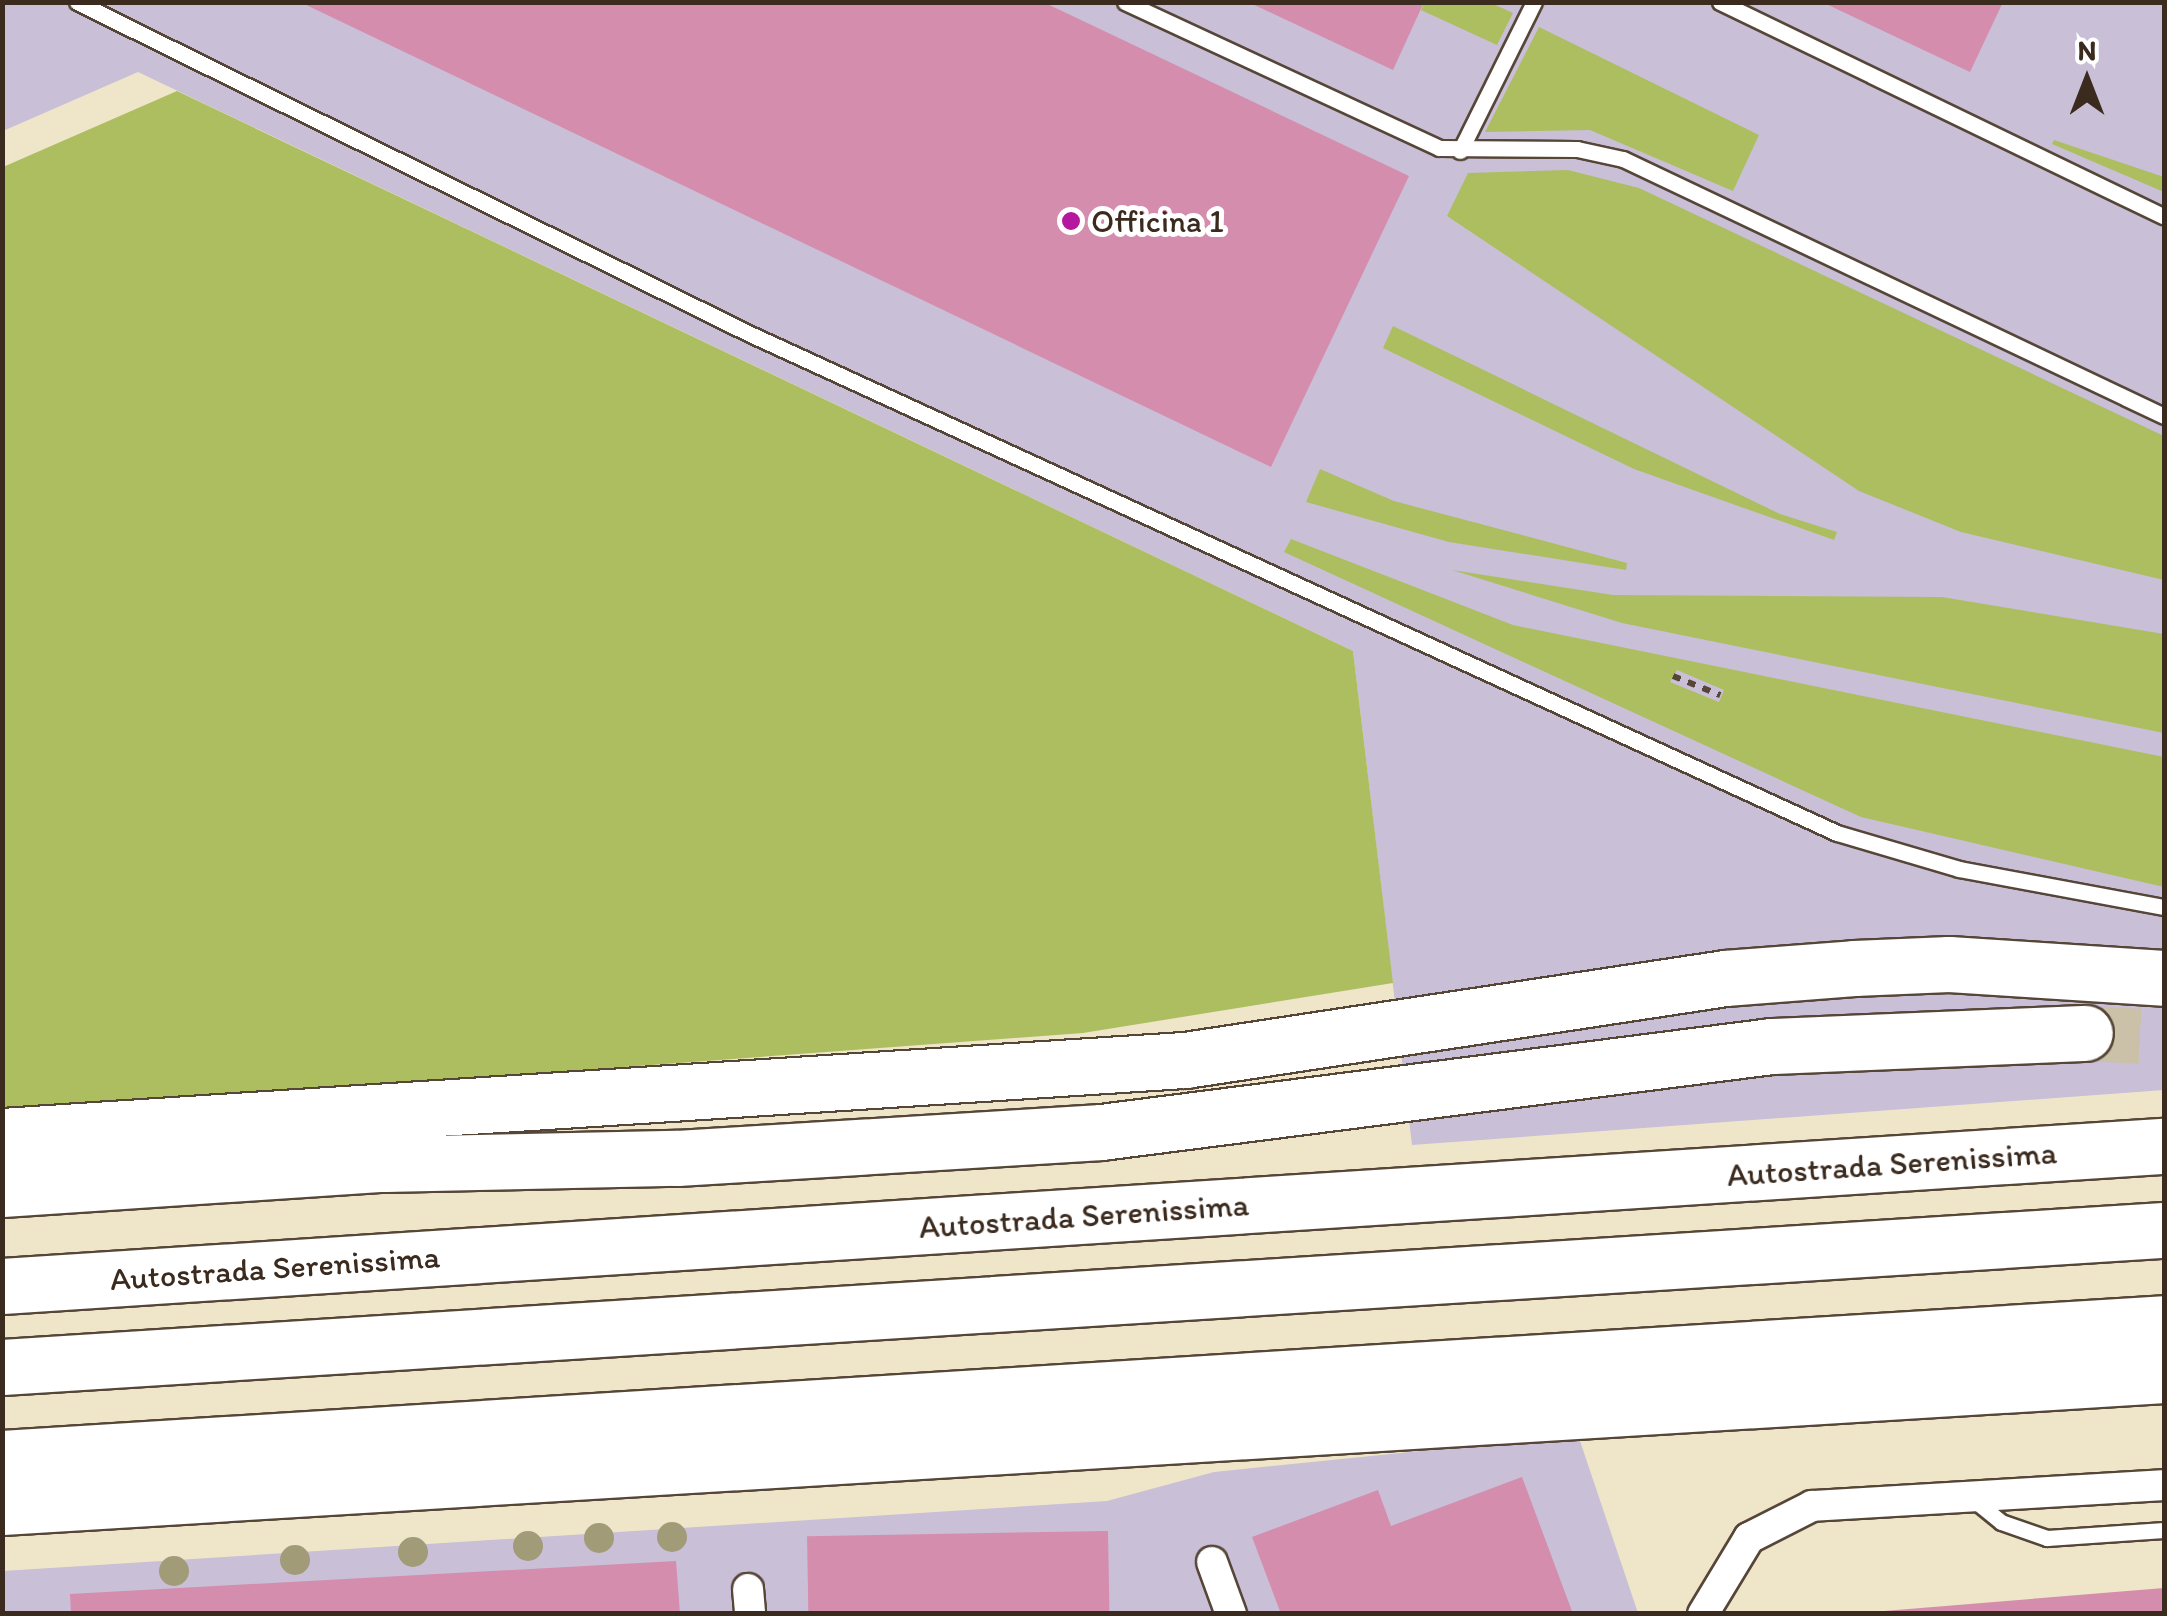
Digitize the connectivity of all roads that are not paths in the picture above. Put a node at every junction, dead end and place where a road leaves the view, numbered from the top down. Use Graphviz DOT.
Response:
graph roads {
  1 [pos="78,2"];
  2 [pos="1125,2"];
  3 [pos="1534,2"];
  4 [pos="1720,2"];
  5 [pos="1460,151"];
  6 [pos="2164,217"];
  7 [pos="2164,416"];
  8 [pos="2164,907"];
  9 [pos="2164,978"];
  10 [pos="1614,995"];
  11 [pos="2085,1033"];
  12 [pos="2,1136"];
  13 [pos="2164,1146"];
  14 [pos="384,1164"];
  15 [pos="2,1190"];
  16 [pos="2164,1230"];
  17 [pos="2,1286"];
  18 [pos="2164,1323"];
  19 [pos="2,1367"];
  20 [pos="2164,1374"];
  21 [pos="2,1458"];
  22 [pos="2164,1484"];
  23 [pos="312,1489"];
  24 [pos="1969,1495"];
  25 [pos="2,1507"];
  26 [pos="2164,1530"];
  27 [pos="2,1531"];
  28 [pos="1212,1562"];
  29 [pos="1231,1614"];
  30 [pos="1703,1614"];
  1 -- 8 [label="lane"];
  2 -- 5 [label="lane"];
  3 -- 5 [label="lane"];
  4 -- 6 [label="lane"];
  5 -- 7 [label="lane"];
  9 -- 10 [label="highway"];
  10 -- 12 [label="highway"];
  10 -- 14 [label="highway"];
  11 -- 14 [label="highway"];
  13 -- 17 [label="highway, Autostrada Serenissima"];
  14 -- 15 [label="highway"];
  16 -- 19 [label="highway"];
  18 -- 21 [label="highway"];
  20 -- 23 [label="highway"];
  22 -- 24 [label="street"];
  23 -- 25 [label="highway"];
  23 -- 27 [label="highway"];
  24 -- 26 [label="lane"];
  24 -- 30 [label="street"];
  28 -- 29 [label="street"];
}
